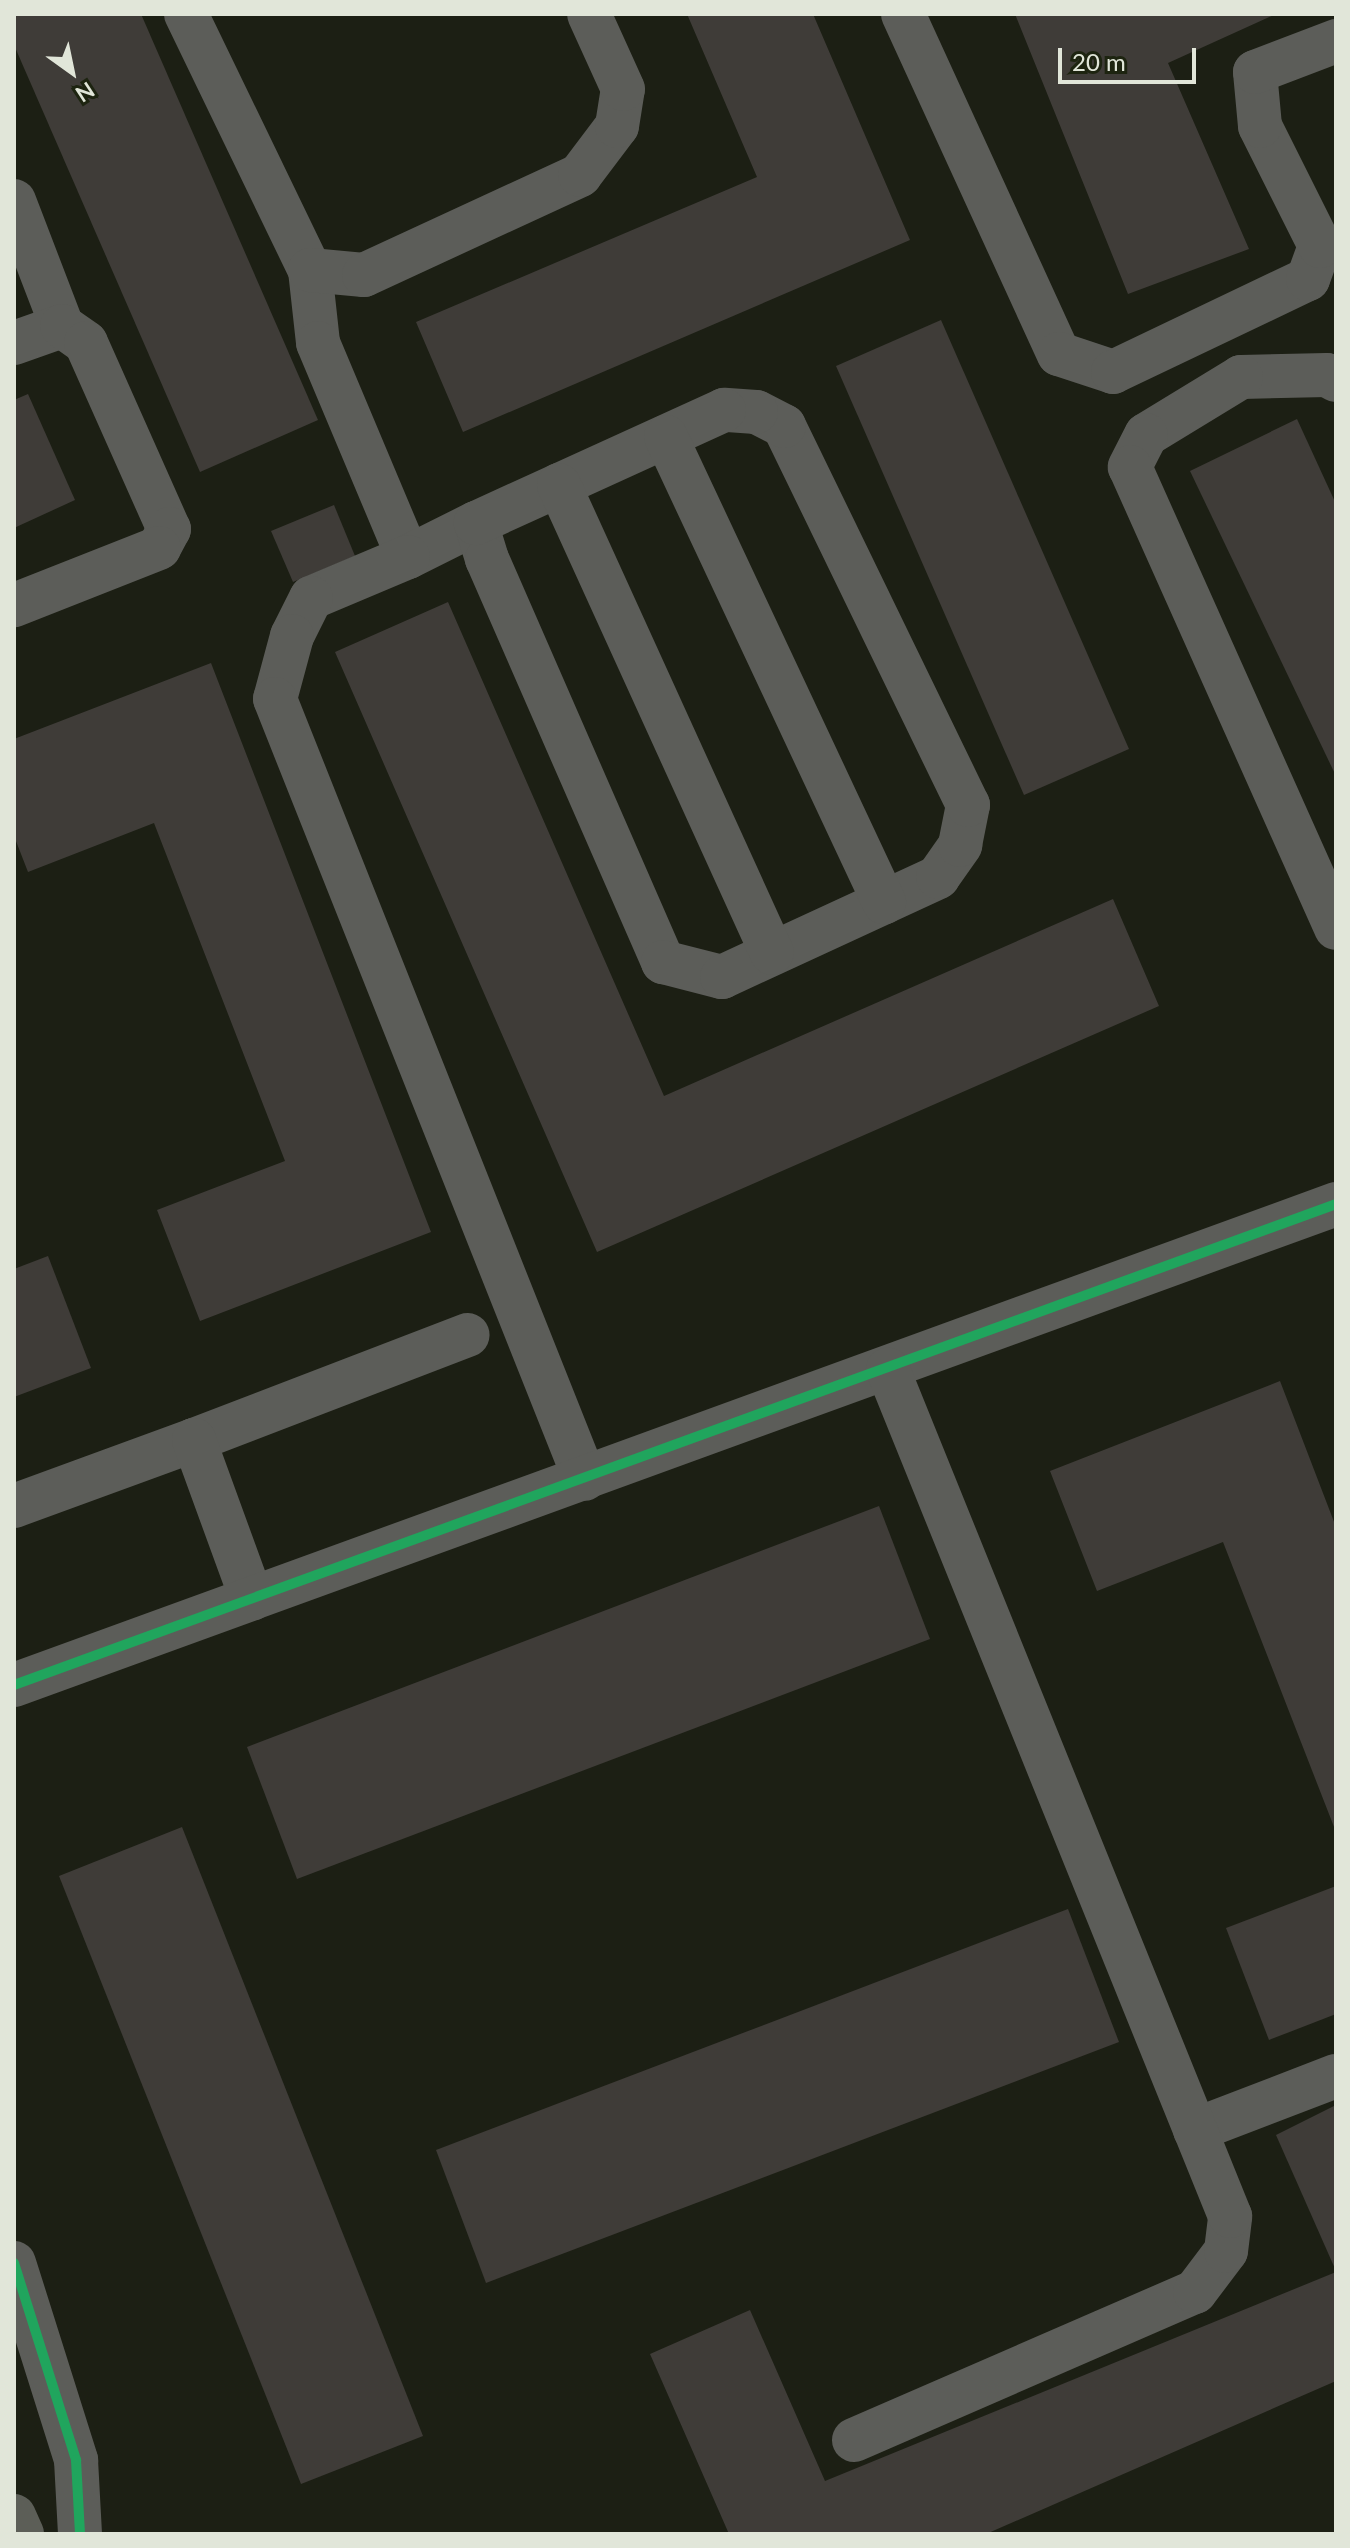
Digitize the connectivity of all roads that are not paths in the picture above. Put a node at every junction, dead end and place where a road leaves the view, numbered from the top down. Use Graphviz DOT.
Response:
graph roads {
  1 [pos="186,14"];
  2 [pos="589,14"];
  3 [pos="903,14"];
  4 [pos="1336,41"];
  5 [pos="14,201"];
  6 [pos="1326,263"];
  7 [pos="310,270"];
  8 [pos="62,326"];
  9 [pos="14,343"];
  10 [pos="1336,380"];
  11 [pos="666,437"];
  12 [pos="559,485"];
  13 [pos="476,523"];
  14 [pos="408,557"];
  15 [pos="14,605"];
  16 [pos="884,902"];
  17 [pos="1336,928"];
  18 [pos="772,953"];
  19 [pos="1336,1204"];
  20 [pos="468,1335"];
  21 [pos="888,1370"];
  22 [pos="194,1440"];
  23 [pos="585,1479"];
  24 [pos="14,1506"];
  25 [pos="252,1599"];
  26 [pos="14,1685"];
  27 [pos="1336,2076"];
  28 [pos="1195,2130"];
  29 [pos="14,2263"];
  30 [pos="854,2440"];
  31 [pos="14,2516"];
  32 [pos="22,2534"];
  33 [pos="80,2534"];
  1 -- 7 [label="street"];
  2 -- 7 [label="street"];
  3 -- 6 [label="street"];
  4 -- 6 [label="street"];
  5 -- 8 [label="street"];
  7 -- 14 [label="street"];
  8 -- 9 [label="street"];
  8 -- 15 [label="street"];
  10 -- 17 [label="street"];
  11 -- 12 [label="street"];
  11 -- 16 [label="street"];
  11 -- 16 [label="street"];
  12 -- 13 [label="street"];
  12 -- 18 [label="street"];
  13 -- 14 [label="street"];
  13 -- 18 [label="street"];
  14 -- 23 [label="street"];
  16 -- 18 [label="street"];
  19 -- 21 [label="street"];
  20 -- 22 [label="street"];
  21 -- 23 [label="street"];
  21 -- 28 [label="street"];
  22 -- 24 [label="street"];
  22 -- 25 [label="street"];
  23 -- 25 [label="street"];
  25 -- 26 [label="street"];
  27 -- 28 [label="street"];
  28 -- 30 [label="street"];
  29 -- 33 [label="street"];
  31 -- 32 [label="main road"];
}
